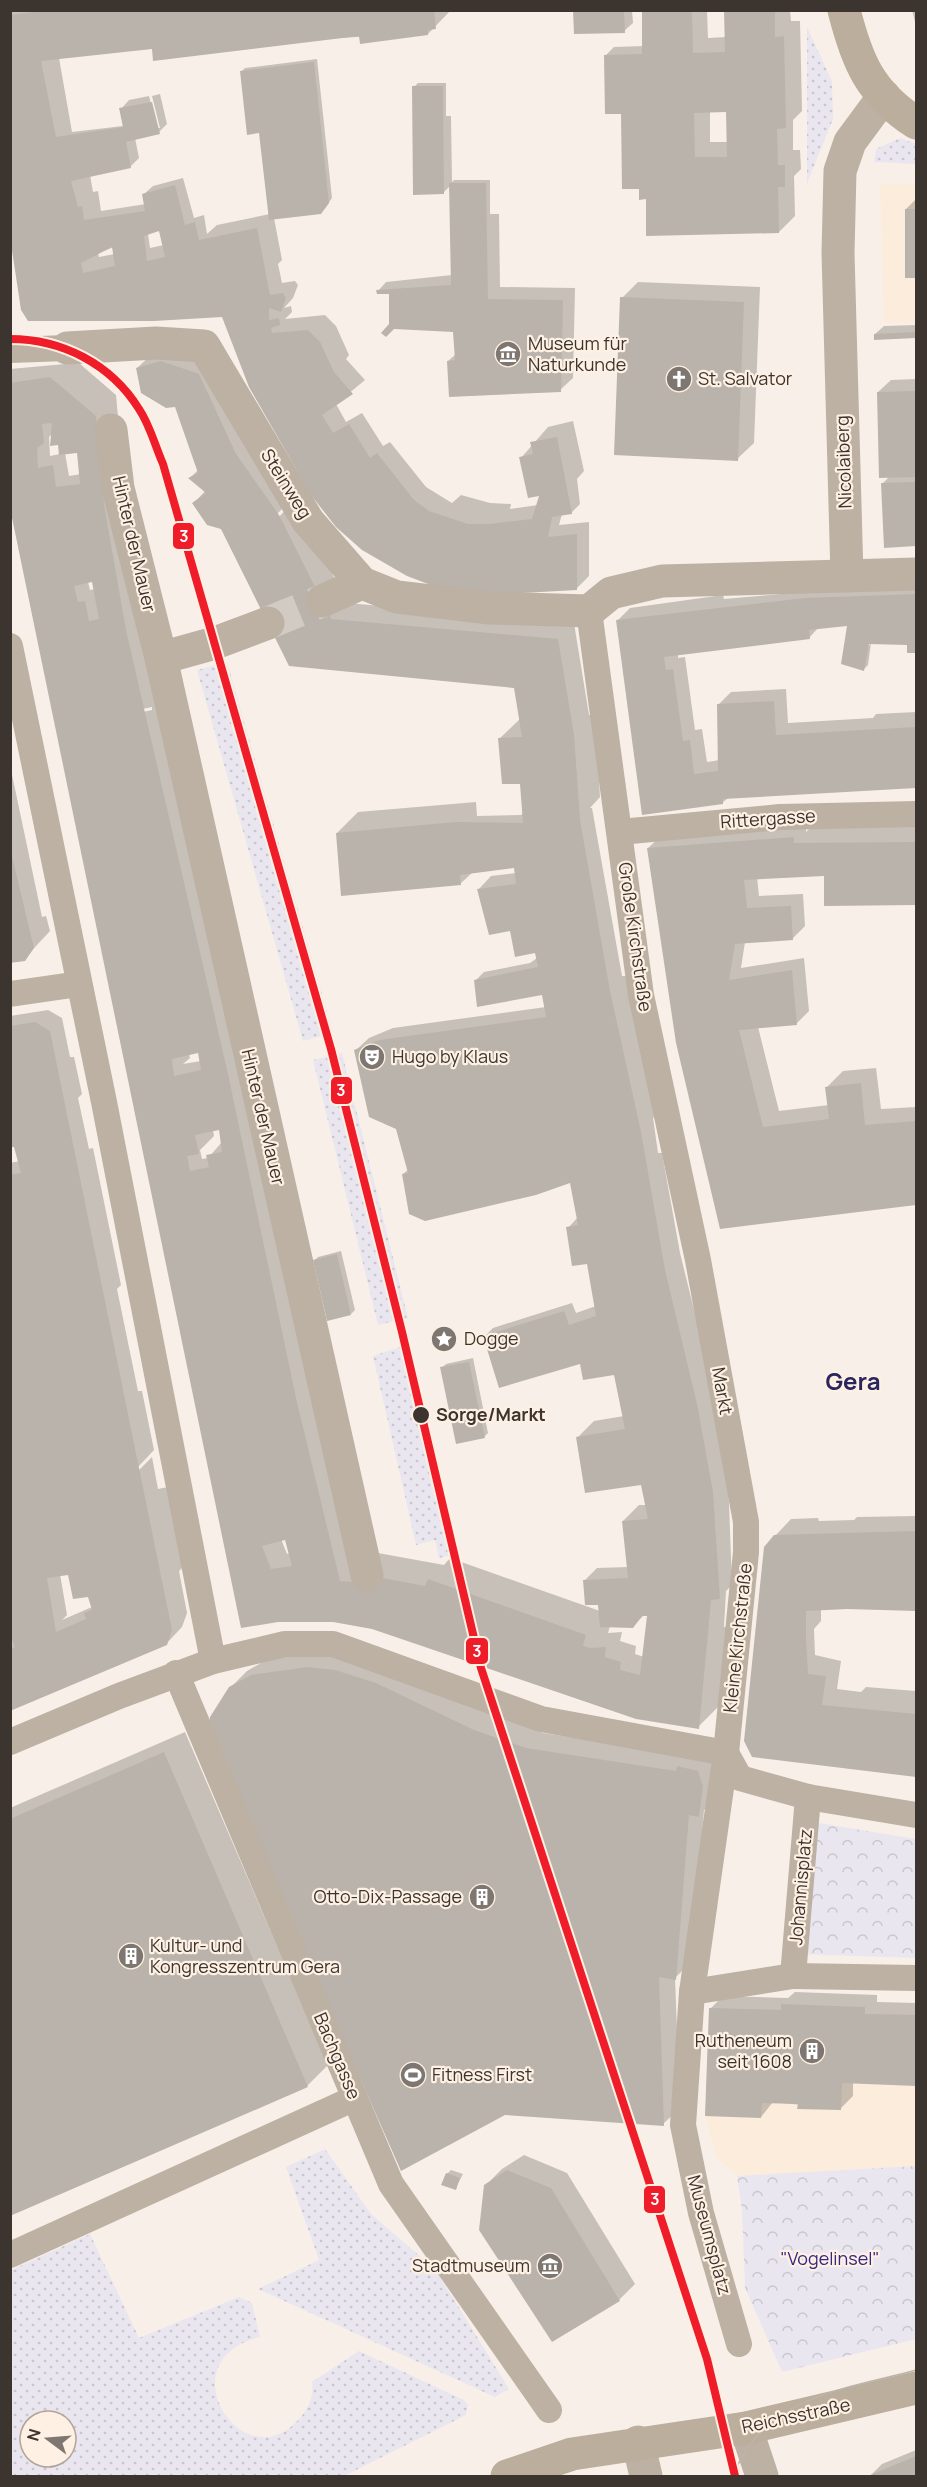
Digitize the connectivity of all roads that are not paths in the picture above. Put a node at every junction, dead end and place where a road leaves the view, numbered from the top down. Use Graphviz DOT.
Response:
graph roads {
  1 [pos="844,10"];
  2 [pos="884,96"];
  3 [pos="916,123"];
  4 [pos="67,348"];
  5 [pos="10,350"];
  6 [pos="111,430"];
  7 [pos="916,574"];
  8 [pos="861,575"];
  9 [pos="362,583"];
  10 [pos="322,601"];
  11 [pos="589,611"];
  12 [pos="268,623"];
  13 [pos="10,646"];
  14 [pos="161,658"];
  15 [pos="916,814"];
  16 [pos="620,832"];
  17 [pos="79,984"];
  18 [pos="10,994"];
  19 [pos="698,1260"];
  20 [pos="746,1522"];
  21 [pos="367,1575"];
  22 [pos="213,1661"];
  23 [pos="176,1673"];
  24 [pos="10,1742"];
  25 [pos="726,1753"];
  26 [pos="808,1797"];
  27 [pos="916,1815"];
  28 [pos="793,1976"];
  29 [pos="916,1978"];
  30 [pos="692,1992"];
  31 [pos="355,2098"];
  32 [pos="10,2255"];
  33 [pos="739,2344"];
  34 [pos="916,2388"];
  35 [pos="549,2410"];
  36 [pos="746,2428"];
  37 [pos="638,2442"];
  38 [pos="507,2476"];
  39 [pos="646,2476"];
  40 [pos="762,2476"];
  1 -- 2 [label="main road"];
  2 -- 3 [label="main road"];
  2 -- 8 [label="street, Nicolaiberg"];
  4 -- 5 [label="street, Steinweg"];
  4 -- 9 [label="street, Steinweg"];
  6 -- 14 [label="street, Hinter der Mauer"];
  7 -- 8 [label="street"];
  8 -- 11 [label="street"];
  9 -- 10 [label="street"];
  9 -- 11 [label="street, Steinweg"];
  11 -- 16 [label="street, Große Kirchstraße"];
  12 -- 14 [label="street"];
  13 -- 17 [label="street"];
  14 -- 21 [label="street, Hinter der Mauer"];
  15 -- 16 [label="street, Rittergasse"];
  16 -- 19 [label="street, Große Kirchstraße"];
  17 -- 18 [label="street"];
  17 -- 22 [label="street"];
  19 -- 20 [label="street, Markt"];
  20 -- 25 [label="street, Kleine Kirchstraße"];
  22 -- 23 [label="street"];
  22 -- 25 [label="street"];
  23 -- 24 [label="street"];
  23 -- 31 [label="street, Bachgasse"];
  25 -- 26 [label="street"];
  25 -- 30 [label="street, Museumsplatz"];
  26 -- 27 [label="street"];
  26 -- 28 [label="street, Johannisplatz"];
  28 -- 29 [label="street"];
  28 -- 30 [label="street"];
  30 -- 33 [label="street, Museumsplatz"];
  31 -- 32 [label="street"];
  31 -- 35 [label="street, Bachgasse"];
  34 -- 36 [label="main road, Reichsstraße"];
  36 -- 37 [label="main road, Reichsstraße"];
  36 -- 40 [label="street"];
  37 -- 38 [label="main road, Reichsstraße"];
  37 -- 39 [label="street"];
}
